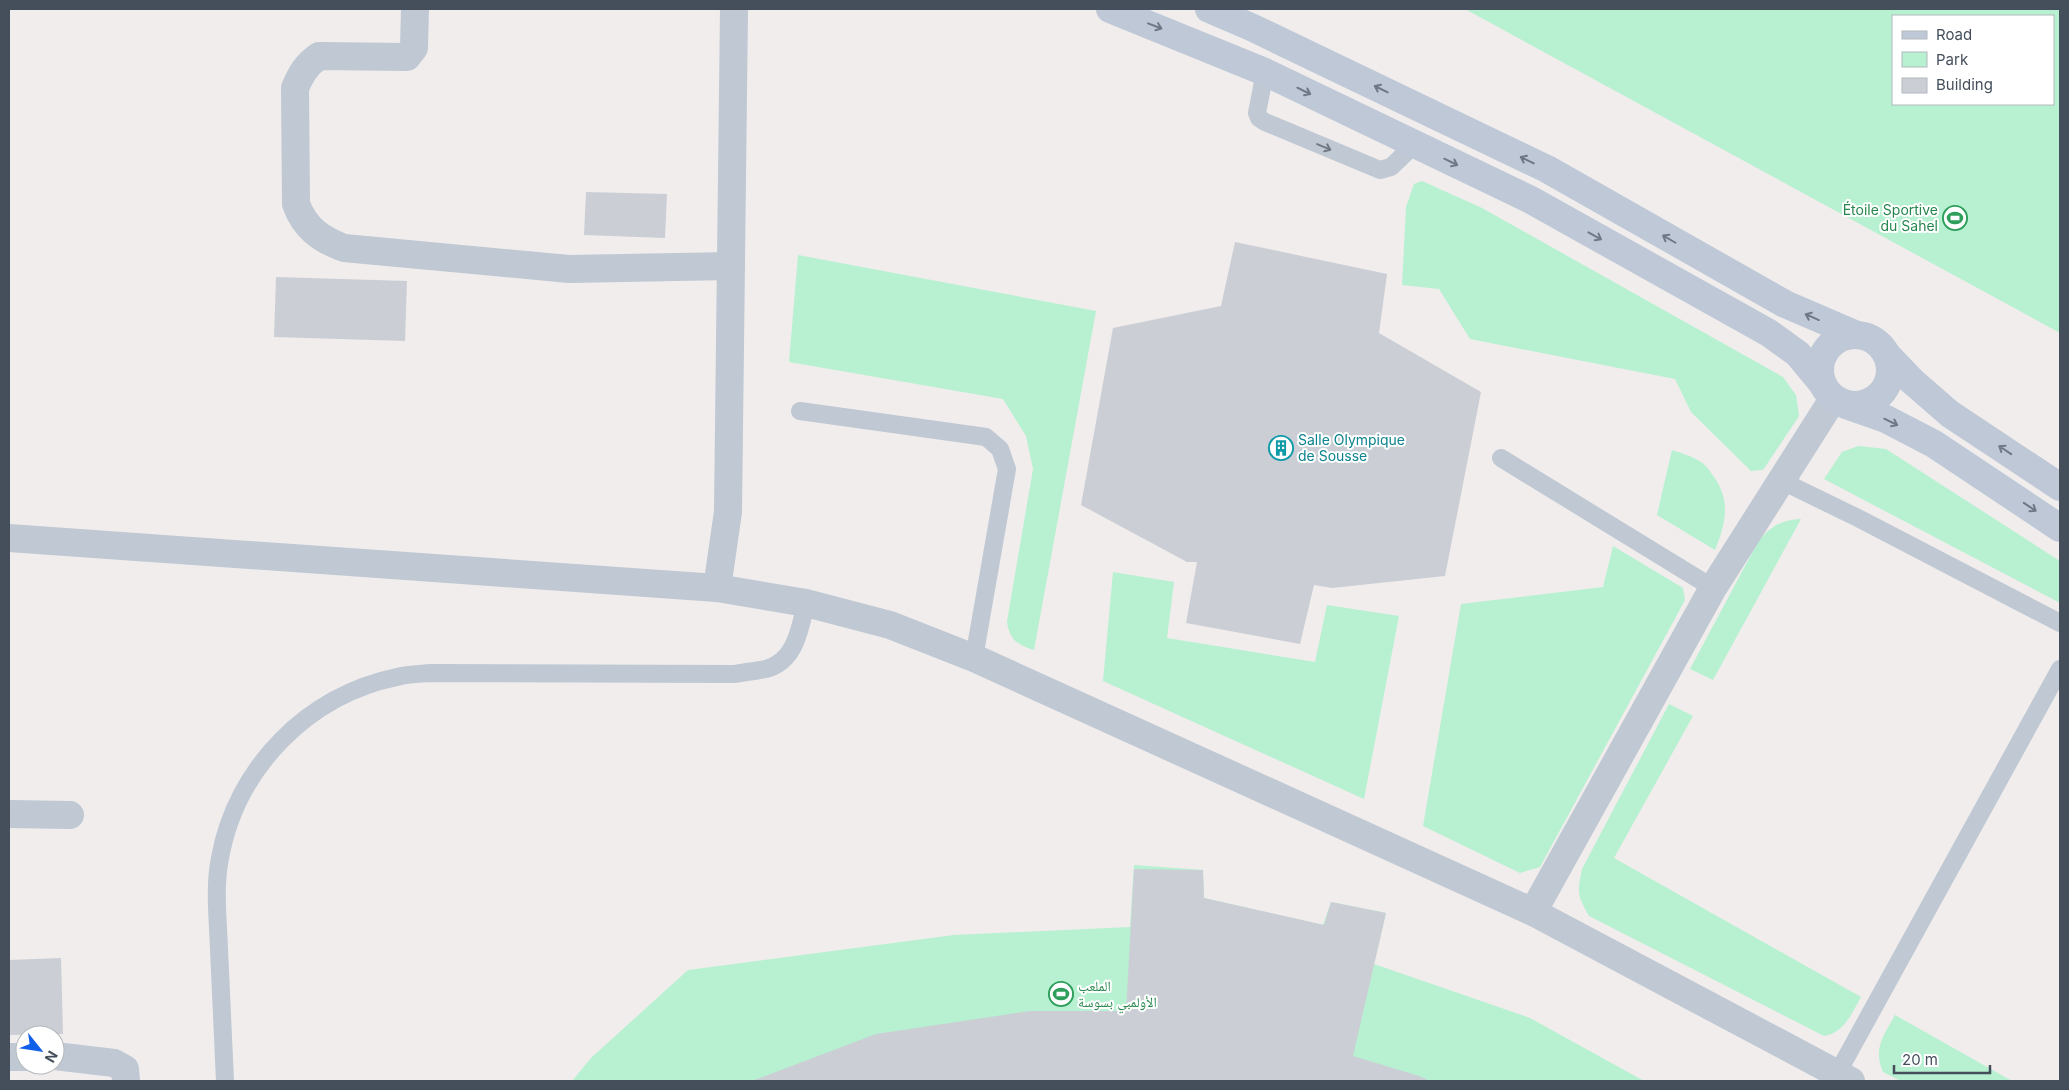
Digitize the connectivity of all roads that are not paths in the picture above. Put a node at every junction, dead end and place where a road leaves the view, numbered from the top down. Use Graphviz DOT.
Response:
graph roads {
  1 [pos="416,9"];
  2 [pos="734,9"];
  3 [pos="1110,9"];
  4 [pos="1209,9"];
  5 [pos="1265,72"];
  6 [pos="1414,144"];
  7 [pos="731,266"];
  8 [pos="1857,335"];
  9 [pos="1886,354"];
  10 [pos="1834,396"];
  11 [pos="800,411"];
  12 [pos="1501,458"];
  13 [pos="1782,481"];
  14 [pos="2060,487"];
  15 [pos="2060,528"];
  16 [pos="9,538"];
  17 [pos="717,588"];
  18 [pos="1713,588"];
  19 [pos="806,603"];
  20 [pos="2060,623"];
  21 [pos="974,658"];
  22 [pos="2060,670"];
  23 [pos="9,814"];
  24 [pos="70,816"];
  25 [pos="1534,912"];
  26 [pos="65,1057"];
  27 [pos="1844,1078"];
  28 [pos="126,1081"];
  29 [pos="225,1081"];
  1 -- 7 [label="street"];
  2 -- 7 [label="street"];
  3 -- 5 [label="main road, one-way"];
  8 -- 4 [label="main road, one-way"];
  5 -- 6 [label="main road, one-way"];
  5 -- 6 [label="lane, one-way"];
  6 -- 10 [label="main road, one-way"];
  7 -- 17 [label="street"];
  8 -- 9 [label="main road"];
  8 -- 10 [label="main road"];
  9 -- 10 [label="main road"];
  14 -- 9 [label="main road, one-way"];
  10 -- 13 [label="street"];
  10 -- 15 [label="main road, one-way"];
  11 -- 21 [label="lane"];
  12 -- 18 [label="lane"];
  13 -- 18 [label="street"];
  13 -- 20 [label="lane"];
  16 -- 17 [label="street"];
  17 -- 19 [label="street"];
  18 -- 25 [label="street"];
  19 -- 21 [label="street"];
  19 -- 29 [label="lane"];
  21 -- 25 [label="street"];
  22 -- 27 [label="lane"];
  23 -- 24 [label="street"];
  25 -- 27 [label="street"];
  26 -- 28 [label="street"];
}
